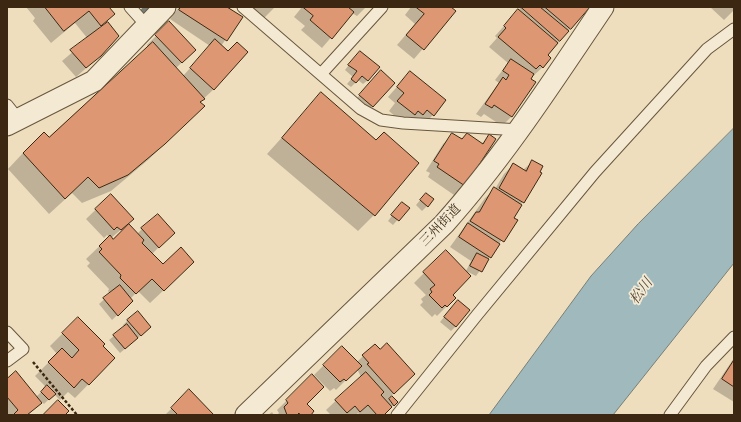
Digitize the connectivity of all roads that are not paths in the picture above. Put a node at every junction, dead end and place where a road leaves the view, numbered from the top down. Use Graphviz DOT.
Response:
graph roads {
  1 [pos="130,7"];
  2 [pos="165,7"];
  3 [pos="243,7"];
  4 [pos="382,7"];
  5 [pos="603,7"];
  6 [pos="146,24"];
  7 [pos="734,29"];
  8 [pos="321,74"];
  9 [pos="13,117"];
  10 [pos="520,130"];
  11 [pos="7,332"];
  12 [pos="734,337"];
  13 [pos="7,361"];
  14 [pos="246,415"];
  15 [pos="397,415"];
  16 [pos="670,415"];
  1 -- 6 [label="lane"];
  2 -- 6 [label="street"];
  3 -- 8 [label="lane"];
  4 -- 8 [label="lane"];
  5 -- 10 [label="street, 三州街道"];
  6 -- 9 [label="street"];
  7 -- 15 [label="lane"];
  8 -- 10 [label="lane"];
  10 -- 14 [label="street, 三州街道"];
  11 -- 13 [label="lane"];
  12 -- 16 [label="lane"];
}
